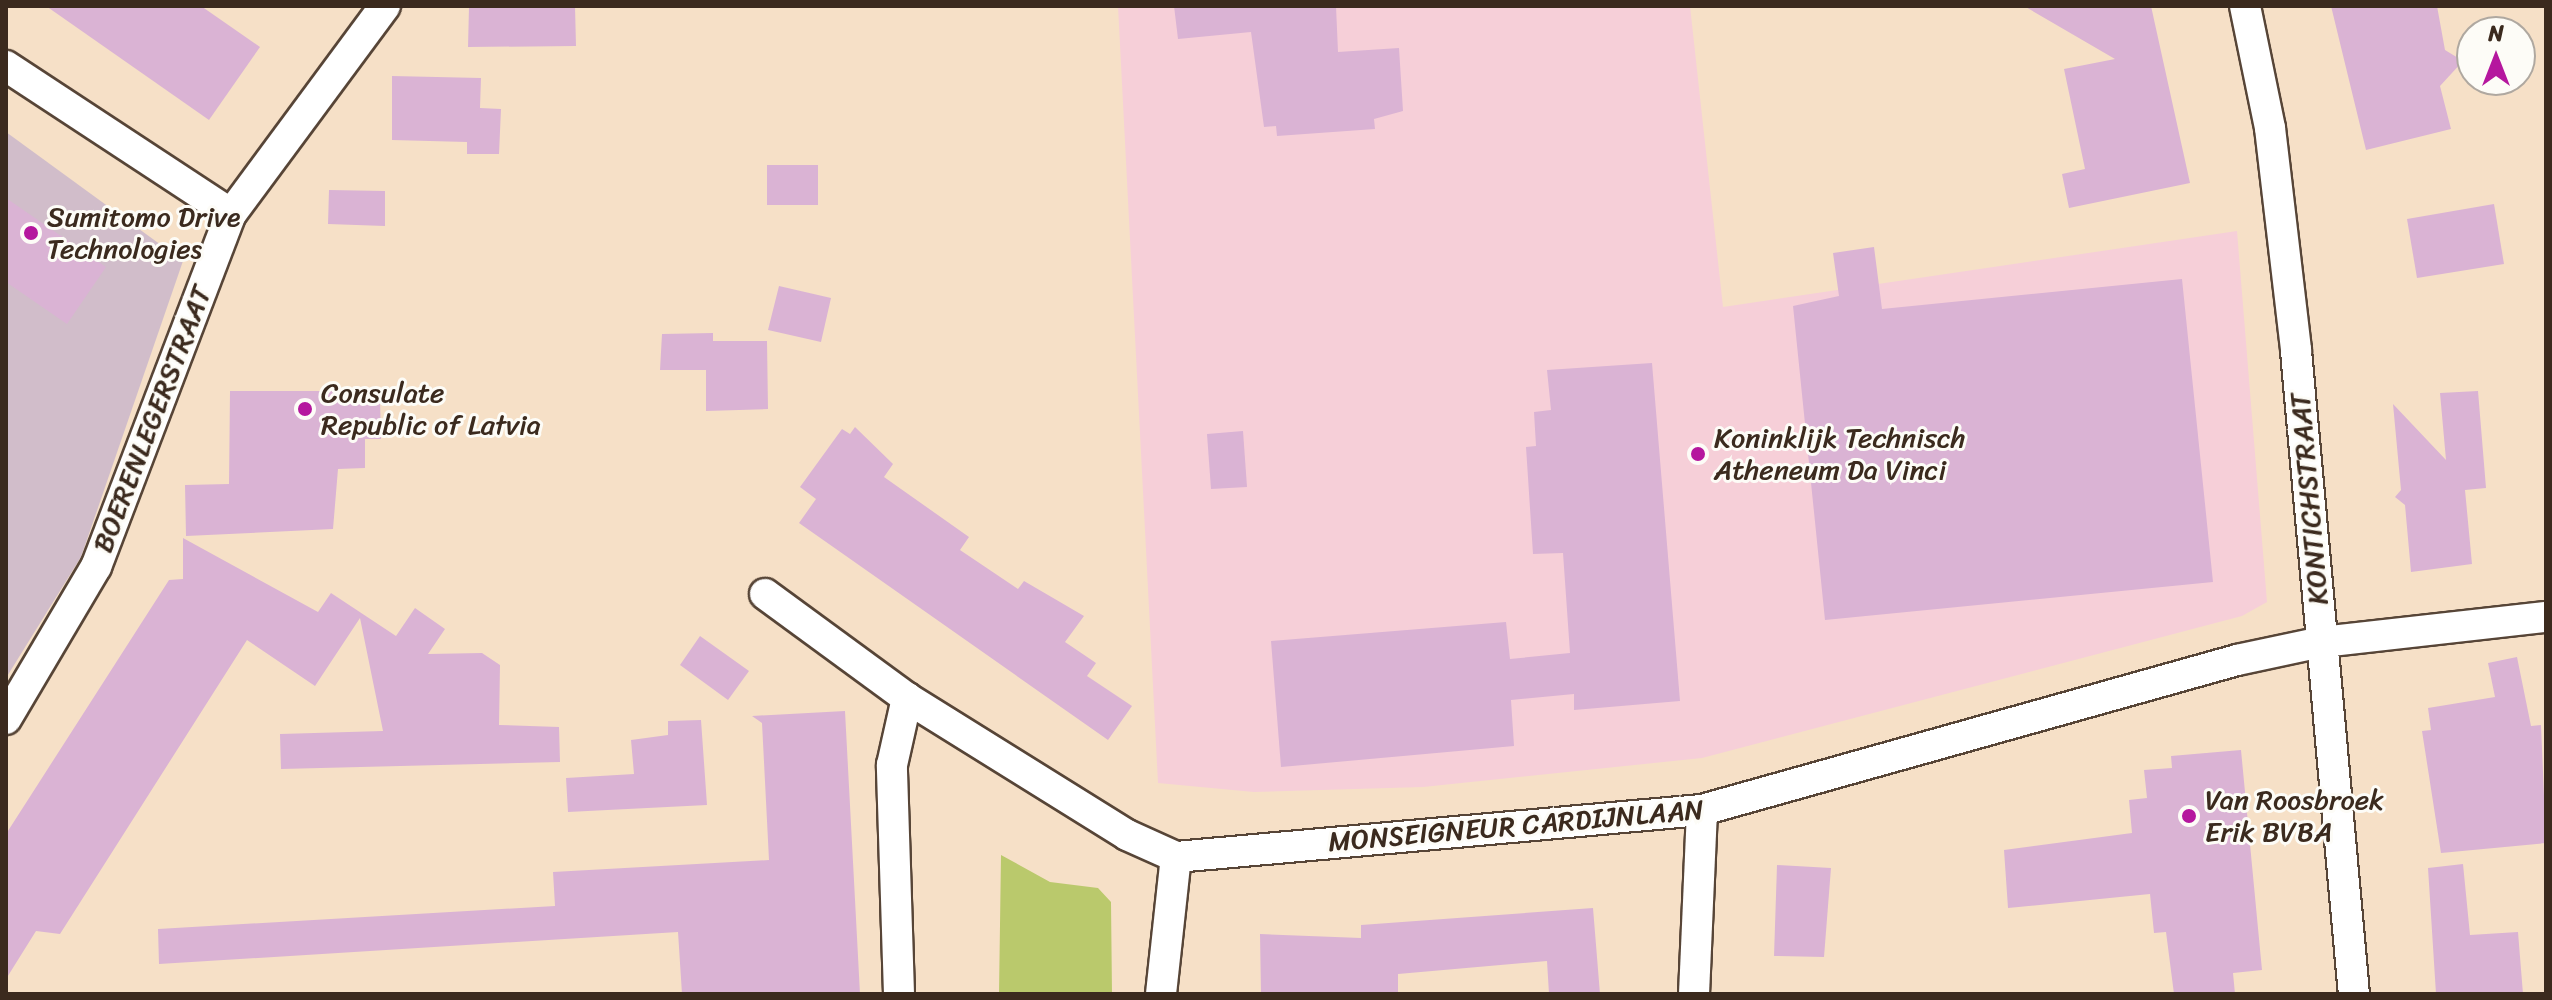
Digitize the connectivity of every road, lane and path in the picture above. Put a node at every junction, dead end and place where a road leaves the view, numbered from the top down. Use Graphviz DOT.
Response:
graph roads {
  1 [pos="385,6"];
  2 [pos="2245,6"];
  3 [pos="6,66"];
  4 [pos="231,214"];
  5 [pos="765,594"];
  6 [pos="2546,617"];
  7 [pos="2322,642"];
  8 [pos="907,698"];
  9 [pos="6,719"];
  10 [pos="1702,810"];
  11 [pos="1176,857"];
  12 [pos="899,994"];
  13 [pos="1161,994"];
  14 [pos="1694,994"];
  15 [pos="2354,994"];
  1 -- 4 [label="street, BOERENLEGERSTRAAT"];
  2 -- 7 [label="street, KONTICHSTRAAT"];
  3 -- 4 [label="street"];
  4 -- 9 [label="street, BOERENLEGERSTRAAT"];
  5 -- 8 [label="street, MONSEIGNEUR CARDIJNLAAN"];
  6 -- 7 [label="street, MONSEIGNEUR CARDIJNLAAN"];
  7 -- 10 [label="street, MONSEIGNEUR CARDIJNLAAN"];
  7 -- 15 [label="street, KONTICHSTRAAT"];
  8 -- 11 [label="street, MONSEIGNEUR CARDIJNLAAN"];
  8 -- 12 [label="street"];
  10 -- 11 [label="street, MONSEIGNEUR CARDIJNLAAN"];
  10 -- 14 [label="street"];
  11 -- 13 [label="street"];
}
